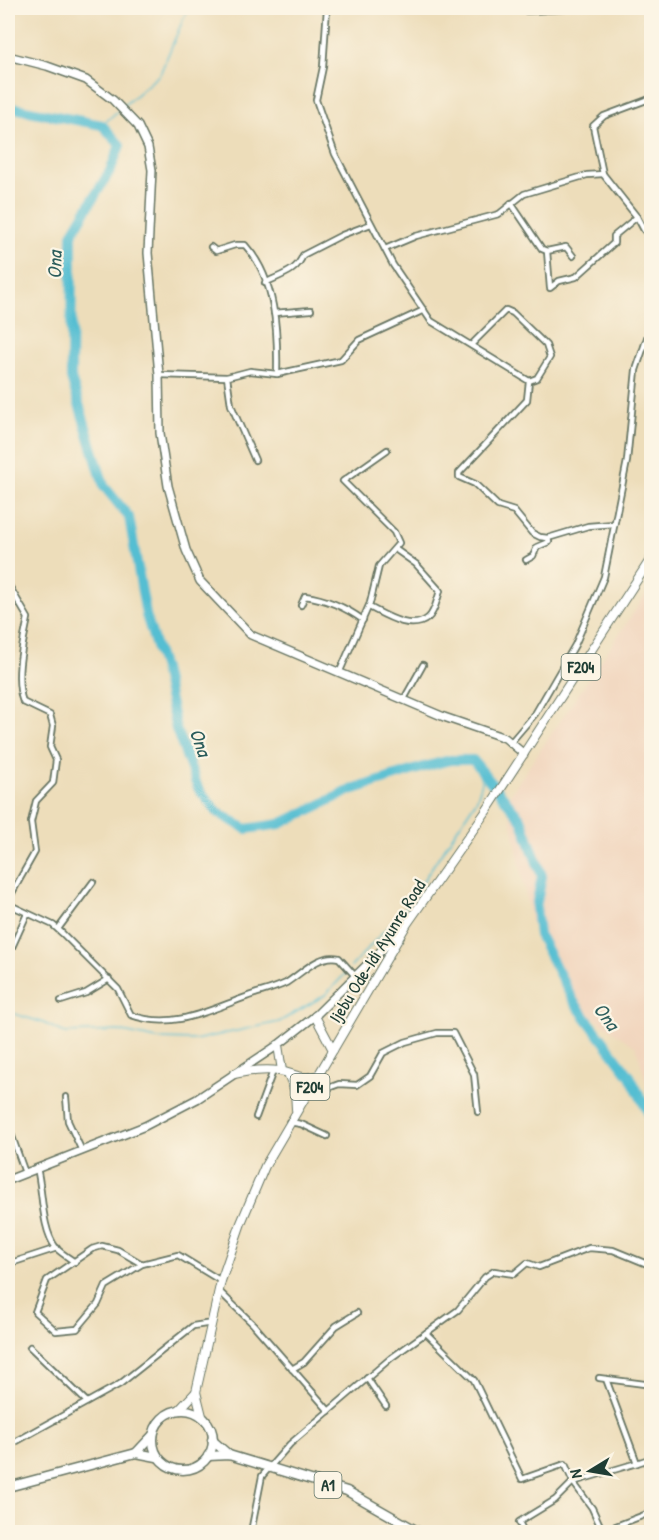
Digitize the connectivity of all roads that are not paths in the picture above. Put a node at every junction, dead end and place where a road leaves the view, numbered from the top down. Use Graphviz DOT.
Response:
graph roads {
  1 [pos="327,8"];
  2 [pos="527,8"];
  3 [pos="585,8"];
  4 [pos="8,57"];
  5 [pos="651,98"];
  6 [pos="603,174"];
  7 [pos="511,203"];
  8 [pos="637,217"];
  9 [pos="371,224"];
  10 [pos="651,235"];
  11 [pos="212,247"];
  12 [pos="384,249"];
  13 [pos="547,251"];
  14 [pos="573,256"];
  15 [pos="265,283"];
  16 [pos="311,310"];
  17 [pos="424,310"];
  18 [pos="274,314"];
  19 [pos="651,323"];
  20 [pos="471,345"];
  21 [pos="159,375"];
  22 [pos="277,375"];
  23 [pos="227,377"];
  24 [pos="529,381"];
  25 [pos="387,450"];
  26 [pos="255,460"];
  27 [pos="614,524"];
  28 [pos="548,538"];
  29 [pos="395,549"];
  30 [pos="651,557"];
  31 [pos="526,560"];
  32 [pos="8,584"];
  33 [pos="301,605"];
  34 [pos="369,607"];
  35 [pos="363,620"];
  36 [pos="423,665"];
  37 [pos="340,671"];
  38 [pos="404,699"];
  39 [pos="511,742"];
  40 [pos="524,754"];
  41 [pos="93,882"];
  42 [pos="8,902"];
  43 [pos="27,914"];
  44 [pos="407,924"];
  45 [pos="58,929"];
  46 [pos="8,956"];
  47 [pos="356,978"];
  48 [pos="109,979"];
  49 [pos="61,1001"];
  50 [pos="315,1016"];
  51 [pos="278,1046"];
  52 [pos="333,1050"];
  53 [pos="273,1071"];
  54 [pos="234,1074"];
  55 [pos="285,1074"];
  56 [pos="317,1076"];
  57 [pos="309,1088"];
  58 [pos="66,1097"];
  59 [pos="296,1109"];
  60 [pos="478,1112"];
  61 [pos="256,1117"];
  62 [pos="289,1122"];
  63 [pos="8,1125"];
  64 [pos="327,1136"];
  65 [pos="82,1151"];
  66 [pos="37,1168"];
  67 [pos="25,1173"];
  68 [pos="8,1180"];
  69 [pos="57,1248"];
  70 [pos="75,1263"];
  71 [pos="8,1264"];
  72 [pos="142,1264"];
  73 [pos="651,1266"];
  74 [pos="221,1281"];
  75 [pos="219,1291"];
  76 [pos="357,1313"];
  77 [pos="212,1323"];
  78 [pos="426,1333"];
  79 [pos="30,1347"];
  80 [pos="292,1369"];
  81 [pos="367,1378"];
  82 [pos="599,1378"];
  83 [pos="606,1379"];
  84 [pos="651,1385"];
  85 [pos="196,1392"];
  86 [pos="87,1402"];
  87 [pos="386,1406"];
  88 [pos="179,1410"];
  89 [pos="329,1411"];
  90 [pos="202,1416"];
  91 [pos="153,1435"];
  92 [pos="213,1440"];
  93 [pos="8,1446"];
  94 [pos="136,1453"];
  95 [pos="230,1455"];
  96 [pos="208,1456"];
  97 [pos="157,1457"];
  98 [pos="651,1458"];
  99 [pos="638,1463"];
  100 [pos="268,1467"];
  101 [pos="573,1482"];
  102 [pos="8,1487"];
  103 [pos="651,1512"];
  104 [pos="603,1531"];
  105 [pos="251,1533"];
  106 [pos="419,1533"];
  107 [pos="524,1533"];
  1 -- 9 [label="street"];
  2 -- 3 [label="street"];
  4 -- 21 [label="street"];
  5 -- 6 [label="street"];
  6 -- 7 [label="street"];
  6 -- 8 [label="street"];
  7 -- 12 [label="street"];
  7 -- 13 [label="street"];
  8 -- 10 [label="street"];
  8 -- 13 [label="street"];
  9 -- 12 [label="street"];
  9 -- 15 [label="street"];
  11 -- 15 [label="street"];
  12 -- 17 [label="street"];
  13 -- 14 [label="street"];
  15 -- 18 [label="street"];
  16 -- 18 [label="street"];
  17 -- 20 [label="street"];
  17 -- 22 [label="street"];
  18 -- 22 [label="street"];
  19 -- 27 [label="street"];
  20 -- 24 [label="street"];
  20 -- 24 [label="street"];
  21 -- 23 [label="street"];
  21 -- 37 [label="street"];
  22 -- 23 [label="street"];
  23 -- 26 [label="street"];
  24 -- 28 [label="street"];
  25 -- 29 [label="street"];
  27 -- 28 [label="street"];
  27 -- 39 [label="street"];
  28 -- 31 [label="street"];
  29 -- 34 [label="street"];
  29 -- 34 [label="street"];
  30 -- 40 [label="main road, Ijebu Ode-Idi Ayunre Road / F204"];
  32 -- 42 [label="street"];
  33 -- 35 [label="street"];
  34 -- 35 [label="street"];
  35 -- 37 [label="street"];
  36 -- 38 [label="street"];
  37 -- 38 [label="street"];
  38 -- 39 [label="street"];
  39 -- 40 [label="street"];
  40 -- 44 [label="main road, Ijebu Ode-Idi Ayunre Road / F204"];
  41 -- 45 [label="street"];
  42 -- 43 [label="street"];
  43 -- 45 [label="street"];
  43 -- 46 [label="street"];
  44 -- 47 [label="street"];
  44 -- 52 [label="main road, Ijebu Ode-Idi Ayunre Road / F204"];
  45 -- 48 [label="street"];
  47 -- 48 [label="street"];
  47 -- 50 [label="street"];
  48 -- 49 [label="street"];
  50 -- 51 [label="street"];
  50 -- 52 [label="main road"];
  51 -- 54 [label="street"];
  51 -- 55 [label="main road"];
  52 -- 56 [label="main road, Ijebu Ode-Idi Ayunre Road / F204"];
  53 -- 54 [label="main road"];
  53 -- 55 [label="main road"];
  53 -- 61 [label="street"];
  54 -- 65 [label="street"];
  55 -- 56 [label="main road"];
  55 -- 59 [label="main road"];
  56 -- 57 [label="main road, Ijebu Ode-Idi Ayunre Road / F204"];
  57 -- 59 [label="main road, Ijebu Ode-Idi Ayunre Road / F204"];
  57 -- 60 [label="street"];
  58 -- 65 [label="street"];
  59 -- 62 [label="main road, Ijebu Ode-Idi Ayunre Road / F204"];
  62 -- 64 [label="street"];
  62 -- 74 [label="main road, Ijebu Ode-Idi Ayunre Road / F204"];
  63 -- 67 [label="street"];
  65 -- 66 [label="street"];
  66 -- 67 [label="street"];
  66 -- 69 [label="street"];
  67 -- 68 [label="street"];
  69 -- 70 [label="street"];
  69 -- 71 [label="street"];
  70 -- 72 [label="street"];
  70 -- 72 [label="street"];
  72 -- 74 [label="street"];
  73 -- 78 [label="street"];
  74 -- 75 [label="main road, Ijebu Ode-Idi Ayunre Road / F204"];
  75 -- 77 [label="main road, Ijebu Ode-Idi Ayunre Road / F204"];
  75 -- 80 [label="street"];
  76 -- 80 [label="street"];
  77 -- 85 [label="main road, Ijebu Ode-Idi Ayunre Road / F204"];
  77 -- 86 [label="street"];
  78 -- 81 [label="street"];
  78 -- 101 [label="street"];
  79 -- 86 [label="street"];
  80 -- 89 [label="street"];
  81 -- 87 [label="street"];
  81 -- 89 [label="street"];
  82 -- 83 [label="street"];
  83 -- 84 [label="street"];
  83 -- 99 [label="street"];
  85 -- 88 [label="main road"];
  85 -- 90 [label="main road, F204"];
  86 -- 93 [label="street"];
  88 -- 90 [label="highway"];
  88 -- 91 [label="highway"];
  89 -- 100 [label="street"];
  90 -- 92 [label="highway"];
  91 -- 94 [label="highway"];
  91 -- 97 [label="highway"];
  92 -- 95 [label="highway, A1"];
  92 -- 96 [label="highway"];
  94 -- 97 [label="highway"];
  94 -- 102 [label="highway"];
  95 -- 96 [label="highway, A1"];
  95 -- 100 [label="highway, A1"];
  96 -- 97 [label="highway"];
  98 -- 99 [label="street"];
  99 -- 101 [label="street"];
  100 -- 105 [label="street"];
  100 -- 106 [label="highway, A1"];
  101 -- 104 [label="street"];
  101 -- 107 [label="street"];
  103 -- 104 [label="street"];
}
